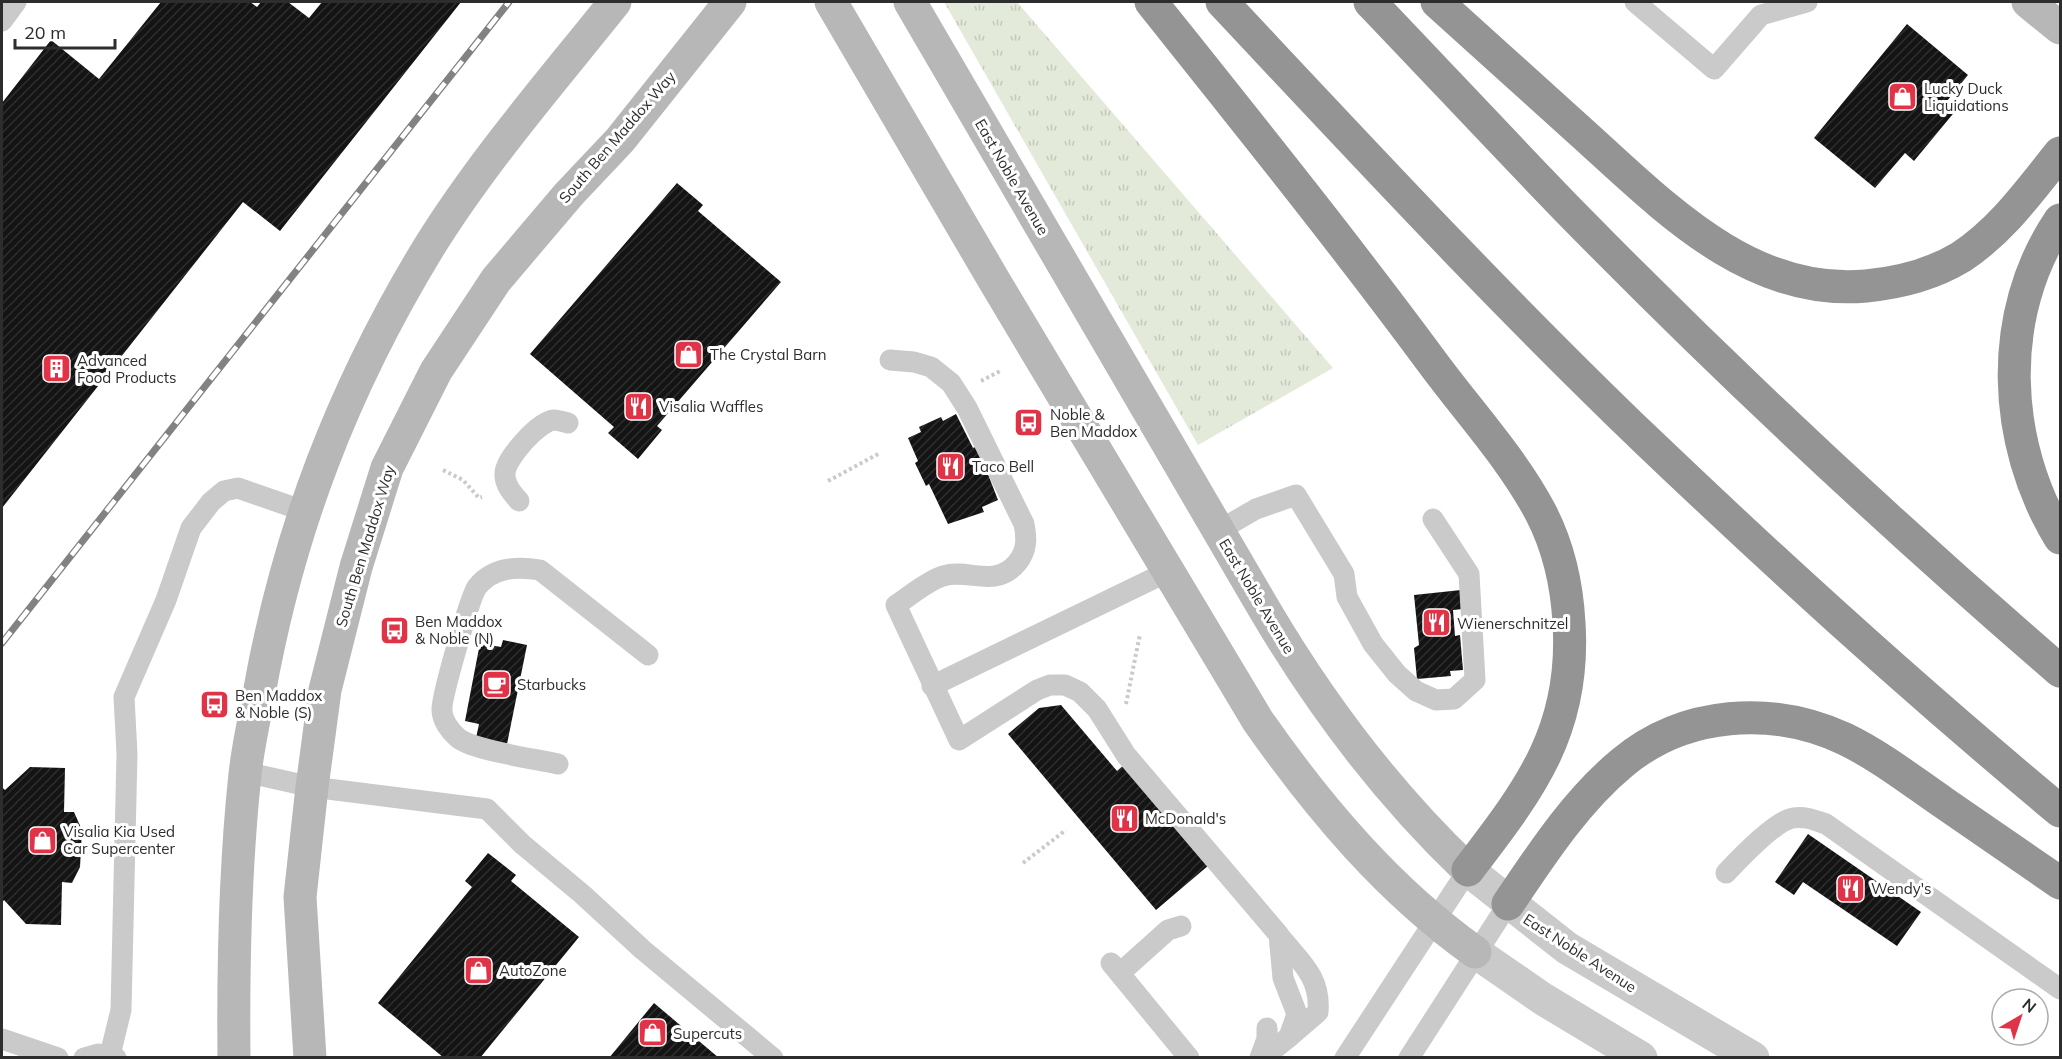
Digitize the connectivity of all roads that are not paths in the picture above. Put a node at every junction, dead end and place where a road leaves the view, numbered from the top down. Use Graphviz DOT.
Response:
graph roads {
  1 [pos="16,2"];
  2 [pos="615,2"];
  3 [pos="730,2"];
  4 [pos="831,2"];
  5 [pos="910,2"];
  6 [pos="1151,2"];
  7 [pos="1222,2"];
  8 [pos="1370,2"];
  9 [pos="1437,2"];
  10 [pos="1635,2"];
  11 [pos="1807,2"];
  12 [pos="2028,2"];
  13 [pos="2,21"];
  14 [pos="2061,28"];
  15 [pos="2061,153"];
  16 [pos="2061,220"];
  17 [pos="890,360"];
  18 [pos="568,423"];
  19 [pos="514,495"];
  20 [pos="304,511"];
  21 [pos="1432,519"];
  22 [pos="1218,531"];
  23 [pos="2061,538"];
  24 [pos="1167,572"];
  25 [pos="648,655"];
  26 [pos="2061,670"];
  27 [pos="932,686"];
  28 [pos="558,764"];
  29 [pos="245,772"];
  30 [pos="312,787"];
  31 [pos="2061,811"];
  32 [pos="1468,870"];
  33 [pos="1726,873"];
  34 [pos="2061,884"];
  35 [pos="1508,904"];
  36 [pos="1435,921"];
  37 [pos="1181,926"];
  38 [pos="1279,935"];
  39 [pos="1475,952"];
  40 [pos="2061,989"];
  41 [pos="1267,1028"];
  42 [pos="1289,1037"];
  43 [pos="2,1040"];
  44 [pos="113,1056"];
  45 [pos="58,1058"];
  46 [pos="84,1058"];
  47 [pos="234,1058"];
  48 [pos="310,1058"];
  49 [pos="773,1058"];
  50 [pos="1190,1058"];
  51 [pos="1262,1058"];
  52 [pos="1346,1058"];
  53 [pos="1409,1058"];
  54 [pos="1641,1058"];
  55 [pos="1753,1058"];
  1 -- 13 [label="lane"];
  2 -- 20 [label="main road"];
  3 -- 30 [label="main road, South Ben Maddox Way"];
  4 -- 24 [label="main road"];
  5 -- 22 [label="main road, East Noble Avenue"];
  6 -- 32 [label="highway"];
  7 -- 31 [label="highway"];
  8 -- 26 [label="highway"];
  9 -- 15 [label="highway"];
  10 -- 11 [label="lane"];
  12 -- 14 [label="main road"];
  16 -- 23 [label="highway"];
  17 -- 27 [label="lane"];
  18 -- 19 [label="lane"];
  20 -- 29 [label="main road"];
  20 -- 44 [label="lane"];
  21 -- 22 [label="lane"];
  22 -- 32 [label="main road, East Noble Avenue"];
  24 -- 27 [label="lane"];
  24 -- 36 [label="main road"];
  25 -- 28 [label="lane"];
  27 -- 38 [label="lane"];
  29 -- 30 [label="lane"];
  29 -- 47 [label="main road"];
  30 -- 48 [label="main road, South Ben Maddox Way"];
  30 -- 49 [label="lane"];
  32 -- 35 [label="street, East Noble Avenue"];
  32 -- 36 [label="lane"];
  33 -- 40 [label="lane"];
  34 -- 35 [label="highway"];
  35 -- 39 [label="lane"];
  35 -- 55 [label="street, East Noble Avenue"];
  36 -- 39 [label="main road"];
  36 -- 52 [label="lane"];
  37 -- 50 [label="lane"];
  38 -- 42 [label="lane"];
  38 -- 42 [label="lane"];
  39 -- 53 [label="lane"];
  39 -- 54 [label="street"];
  41 -- 51 [label="lane"];
  42 -- 51 [label="lane"];
  43 -- 45 [label="lane"];
  44 -- 46 [label="lane"];
}
